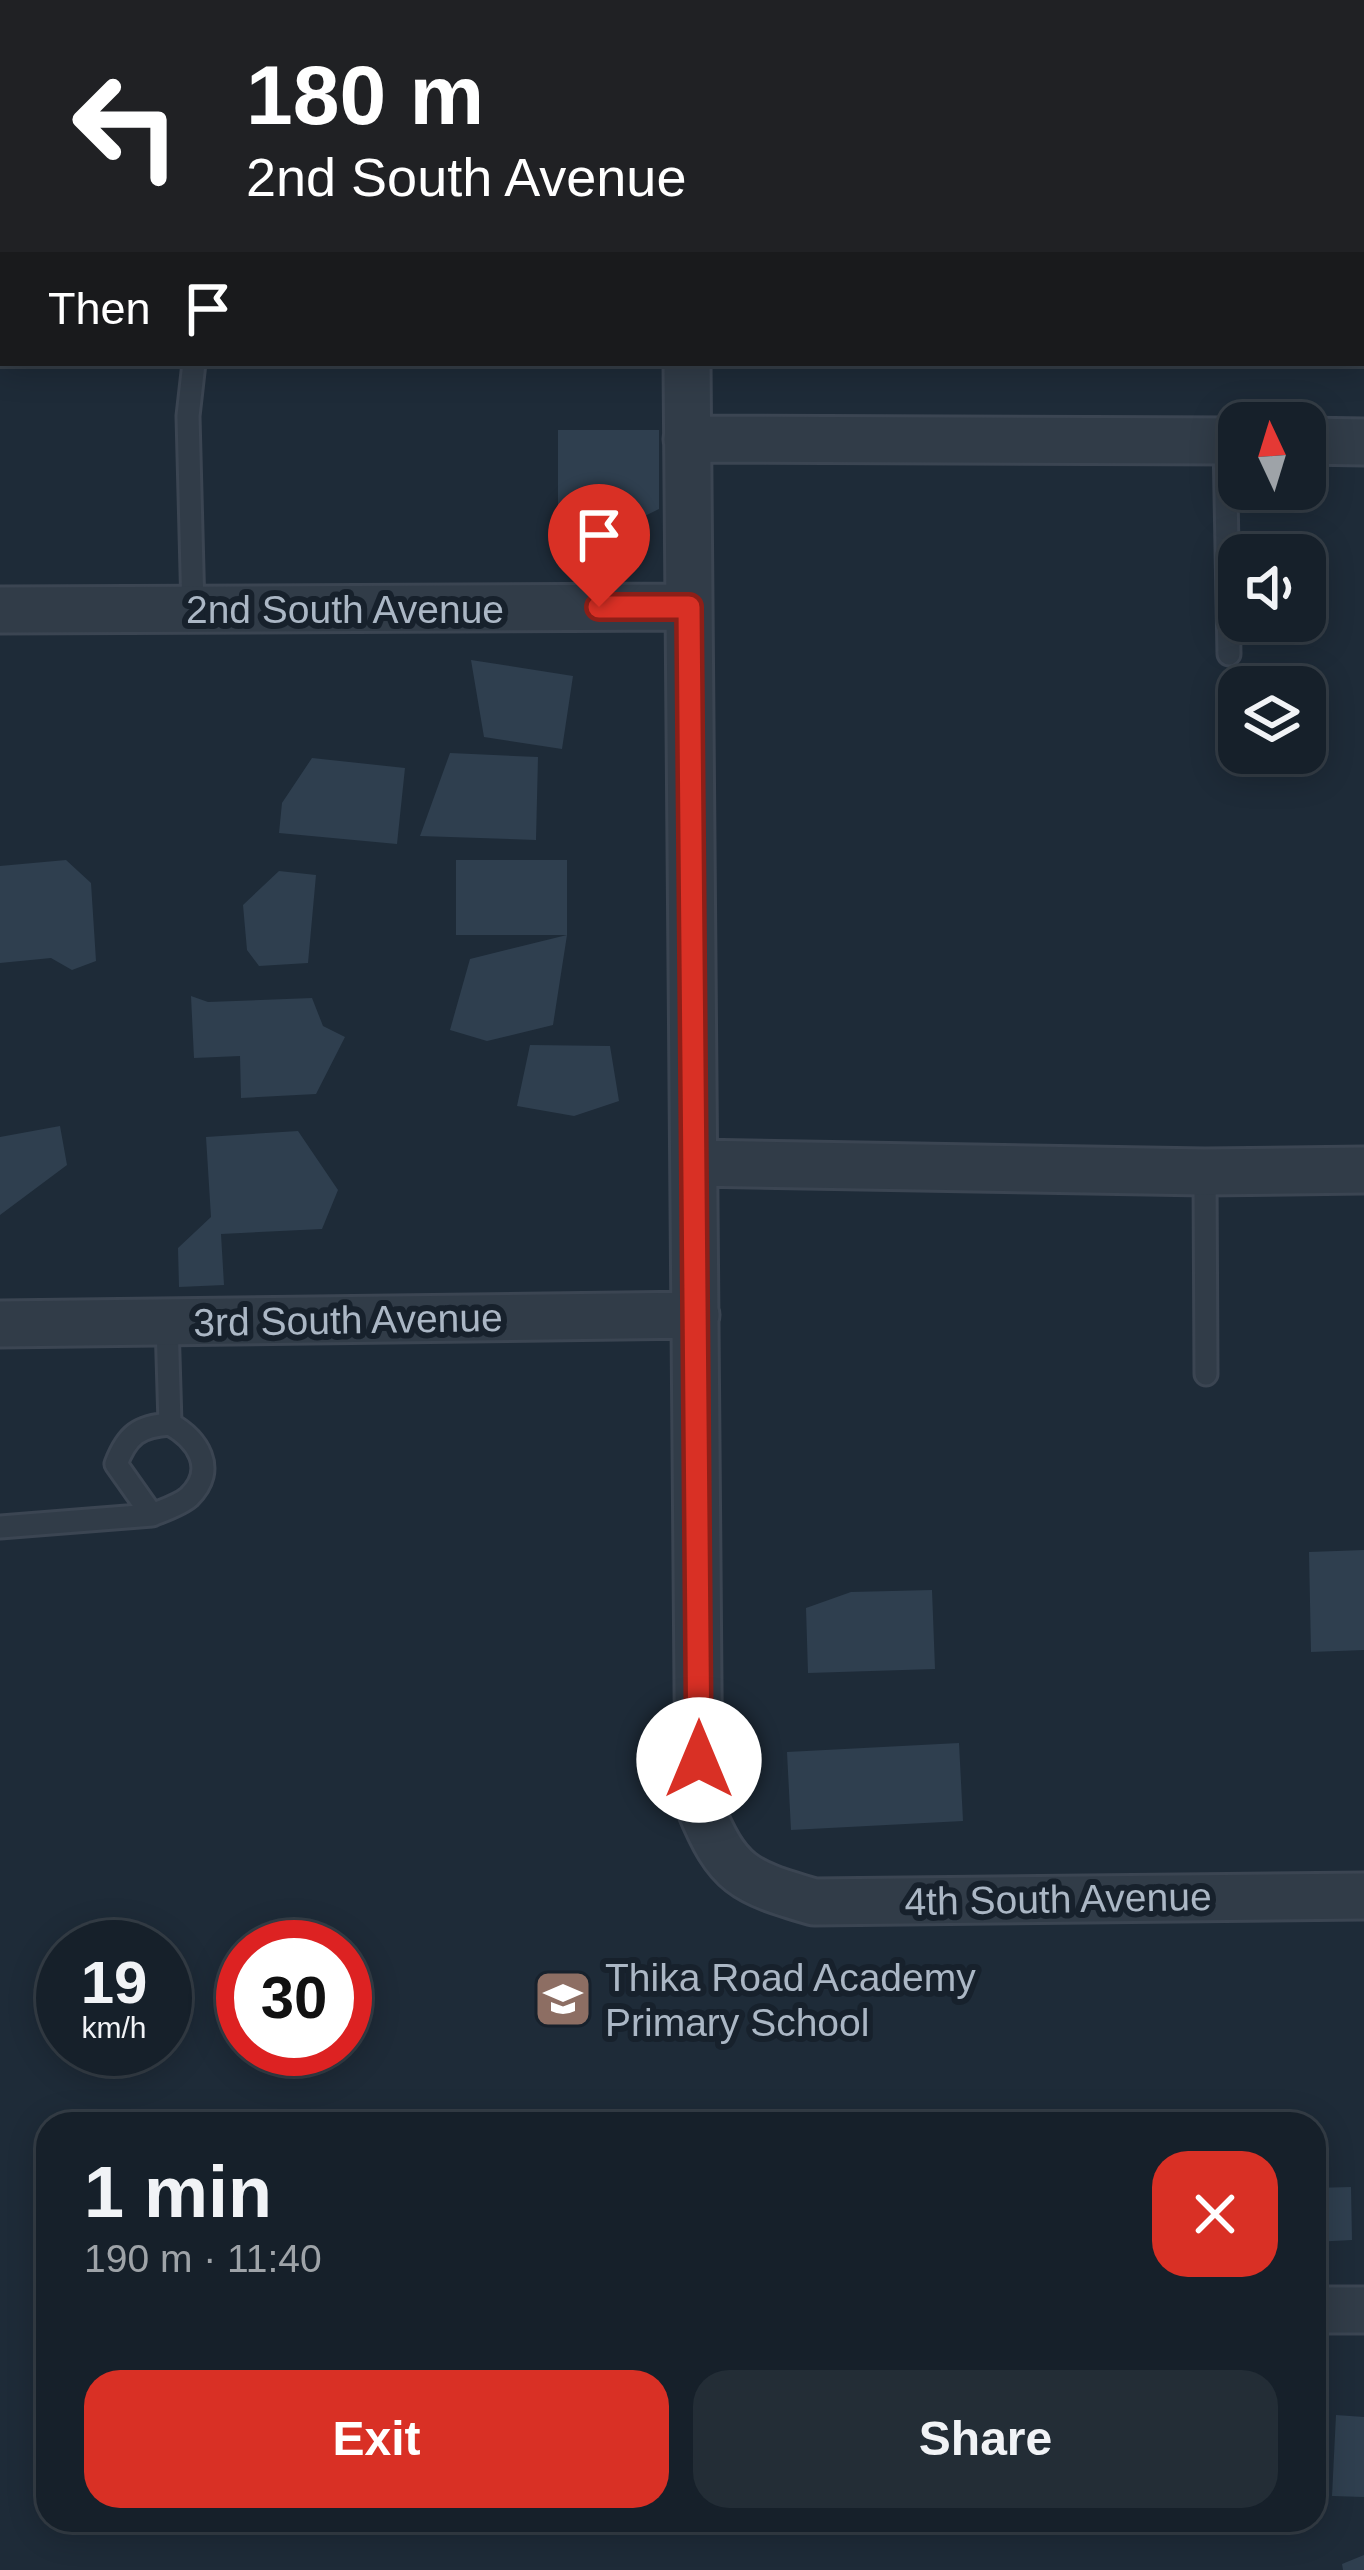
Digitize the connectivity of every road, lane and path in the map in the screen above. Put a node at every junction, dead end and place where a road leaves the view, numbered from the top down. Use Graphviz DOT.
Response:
graph roads {
  1 [pos="194,366"];
  2 [pos="687,366"];
  3 [pos="688,439"];
  4 [pos="1218,441"];
  5 [pos="1326,441"];
  6 [pos="1364,442"];
  7 [pos="1231,510"];
  8 [pos="689,607"];
  9 [pos="0,610"];
  10 [pos="193,610"];
  11 [pos="1229,654"];
  12 [pos="695,1163"];
  13 [pos="1364,1170"];
  14 [pos="1205,1172"];
  15 [pos="696,1315"];
  16 [pos="167,1322"];
  17 [pos="0,1324"];
  18 [pos="1206,1374"];
  19 [pos="170,1424"];
  20 [pos="152,1515"];
  21 [pos="0,1527"];
  22 [pos="1364,1896"];
  23 [pos="1326,2310"];
  24 [pos="1364,2310"];
  1 -- 10 [label="lane"];
  2 -- 3 [label="street"];
  3 -- 4 [label="street"];
  3 -- 8 [label="street"];
  5 -- 6 [label="street"];
  7 -- 11 [label="lane"];
  8 -- 10 [label="street, 2nd South Avenue"];
  8 -- 12 [label="street"];
  9 -- 10 [label="street, 2nd South Avenue"];
  12 -- 14 [label="street"];
  12 -- 15 [label="street"];
  13 -- 14 [label="street"];
  14 -- 18 [label="lane"];
  15 -- 16 [label="street, 3rd South Avenue"];
  15 -- 22 [label="street, 4th South Avenue"];
  16 -- 17 [label="street, 3rd South Avenue"];
  16 -- 19 [label="lane"];
  19 -- 20 [label="lane"];
  19 -- 20 [label="lane"];
  20 -- 21 [label="lane"];
  23 -- 24 [label="street"];
}
